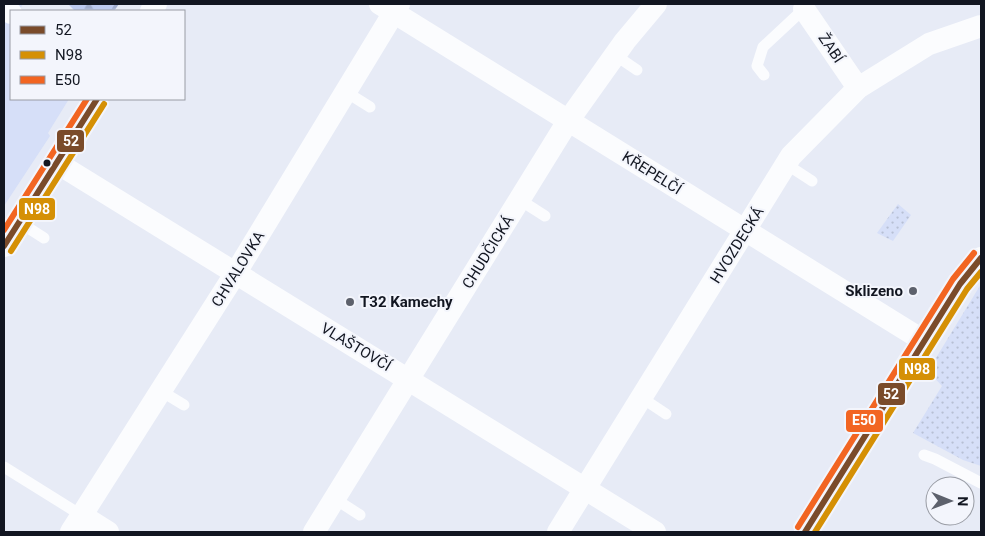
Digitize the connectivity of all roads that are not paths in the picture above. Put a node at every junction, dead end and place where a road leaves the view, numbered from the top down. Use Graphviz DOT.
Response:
graph roads {
  1 [pos="656,4"];
  2 [pos="807,6"];
  3 [pos="391,7"];
  4 [pos="981,26"];
  5 [pos="615,55"];
  6 [pos="637,70"];
  7 [pos="764,75"];
  8 [pos="858,88"];
  9 [pos="346,92"];
  10 [pos="96,100"];
  11 [pos="370,107"];
  12 [pos="568,121"];
  13 [pos="56,163"];
  14 [pos="786,164"];
  15 [pos="812,181"];
  16 [pos="520,200"];
  17 [pos="545,216"];
  18 [pos="19,222"];
  19 [pos="746,231"];
  20 [pos="44,238"];
  21 [pos="4,246"];
  22 [pos="981,258"];
  23 [pos="236,274"];
  24 [pos="924,341"];
  25 [pos="409,380"];
  26 [pos="161,391"];
  27 [pos="642,398"];
  28 [pos="184,405"];
  29 [pos="666,414"];
  30 [pos="924,455"];
  31 [pos="4,467"];
  32 [pos="981,484"];
  33 [pos="585,489"];
  34 [pos="335,499"];
  35 [pos="360,514"];
  36 [pos="76,524"];
  37 [pos="108,532"];
  38 [pos="314,532"];
  39 [pos="558,532"];
  40 [pos="654,532"];
  41 [pos="805,532"];
  1 -- 5 [label="street, CHUDČICKÁ"];
  2 -- 7 [label="lane"];
  2 -- 8 [label="street, ŽABÍ"];
  3 -- 9 [label="street, CHVALOVKA"];
  3 -- 12 [label="street, KŘEPELČÍ"];
  4 -- 8 [label="street, HVOZDECKÁ"];
  5 -- 6 [label="lane"];
  5 -- 12 [label="street, CHUDČICKÁ"];
  8 -- 14 [label="street, HVOZDECKÁ"];
  9 -- 11 [label="lane"];
  9 -- 23 [label="street, CHVALOVKA"];
  10 -- 13 [label="street"];
  12 -- 16 [label="street, CHUDČICKÁ"];
  12 -- 19 [label="street, KŘEPELČÍ"];
  13 -- 18 [label="street"];
  13 -- 23 [label="street, VLAŠTOVČÍ"];
  14 -- 15 [label="lane"];
  14 -- 19 [label="street, HVOZDECKÁ"];
  16 -- 17 [label="lane"];
  16 -- 25 [label="street, CHUDČICKÁ"];
  18 -- 20 [label="lane"];
  18 -- 21 [label="street"];
  19 -- 24 [label="street, KŘEPELČÍ"];
  19 -- 27 [label="street, HVOZDECKÁ"];
  22 -- 24 [label="street"];
  23 -- 25 [label="street, VLAŠTOVČÍ"];
  23 -- 26 [label="street, CHVALOVKA"];
  24 -- 41 [label="street"];
  25 -- 33 [label="street, VLAŠTOVČÍ"];
  25 -- 34 [label="street, CHUDČICKÁ"];
  26 -- 28 [label="lane"];
  26 -- 36 [label="street, CHVALOVKA"];
  27 -- 29 [label="lane"];
  27 -- 33 [label="street, HVOZDECKÁ"];
  30 -- 32 [label="lane"];
  31 -- 36 [label="lane"];
  33 -- 39 [label="street, HVOZDECKÁ"];
  33 -- 40 [label="street, VLAŠTOVČÍ"];
  34 -- 35 [label="lane"];
  34 -- 38 [label="street, CHUDČICKÁ"];
  36 -- 37 [label="street"];
}
